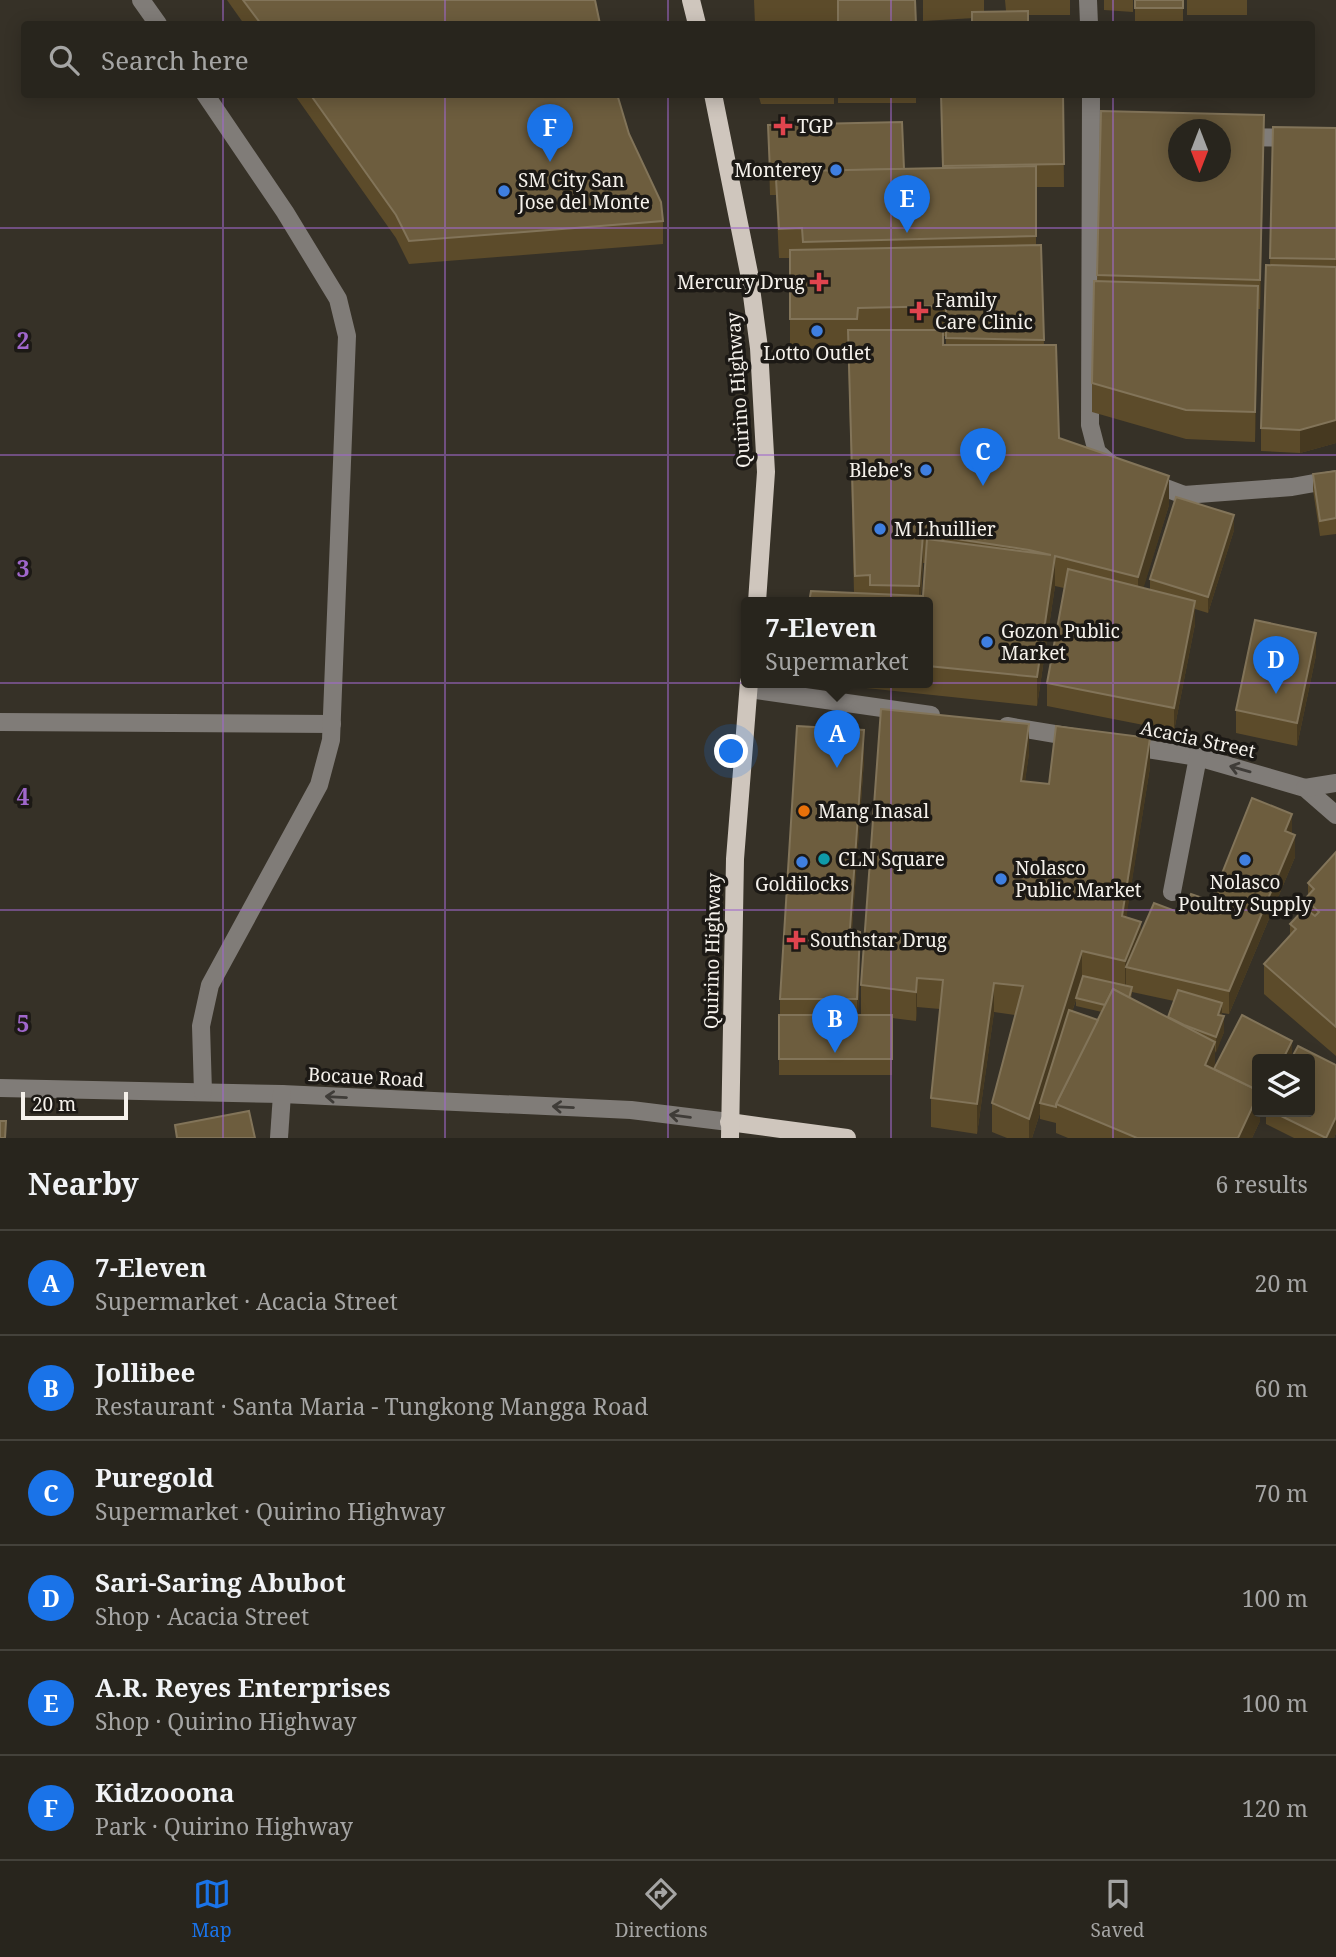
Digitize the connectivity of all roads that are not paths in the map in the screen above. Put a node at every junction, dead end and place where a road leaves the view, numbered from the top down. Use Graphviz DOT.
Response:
graph roads {
  1 [pos="141,0"];
  2 [pos="691,0"];
  3 [pos="1088,0"];
  4 [pos="156,21"];
  5 [pos="696,21"];
  6 [pos="1089,21"];
  7 [pos="208,98"];
  8 [pos="714,98"];
  9 [pos="1092,98"];
  10 [pos="1231,137"];
  11 [pos="1336,138"];
  12 [pos="1336,480"];
  13 [pos="757,597"];
  14 [pos="749,688"];
  15 [pos="762,688"];
  16 [pos="951,718"];
  17 [pos="0,722"];
  18 [pos="991,723"];
  19 [pos="332,724"];
  20 [pos="1198,757"];
  21 [pos="1336,783"];
  22 [pos="1305,788"];
  23 [pos="1336,815"];
  24 [pos="1172,892"];
  25 [pos="0,1087"];
  26 [pos="203,1092"];
  27 [pos="282,1094"];
  28 [pos="729,1130"];
  29 [pos="279,1138"];
  30 [pos="847,1138"];
  1 -- 4 [label="street"];
  2 -- 5 [label="main road"];
  3 -- 6 [label="street"];
  7 -- 19 [label="street"];
  8 -- 13 [label="main road, Quirino Highway"];
  9 -- 12 [label="street"];
  10 -- 11 [label="street"];
  14 -- 28 [label="main road, Quirino Highway"];
  15 -- 16 [label="street"];
  17 -- 19 [label="street"];
  18 -- 20 [label="street, Acacia Street"];
  19 -- 26 [label="street"];
  22 -- 20 [label="street, Acacia Street, one-way"];
  20 -- 24 [label="street"];
  21 -- 22 [label="street"];
  22 -- 23 [label="street, Acacia Street"];
  25 -- 26 [label="street, Bocaue Road"];
  26 -- 27 [label="street, Bocaue Road"];
  28 -- 27 [label="street, Bocaue Road, one-way"];
  27 -- 29 [label="street"];
  28 -- 30 [label="main road"];
}
